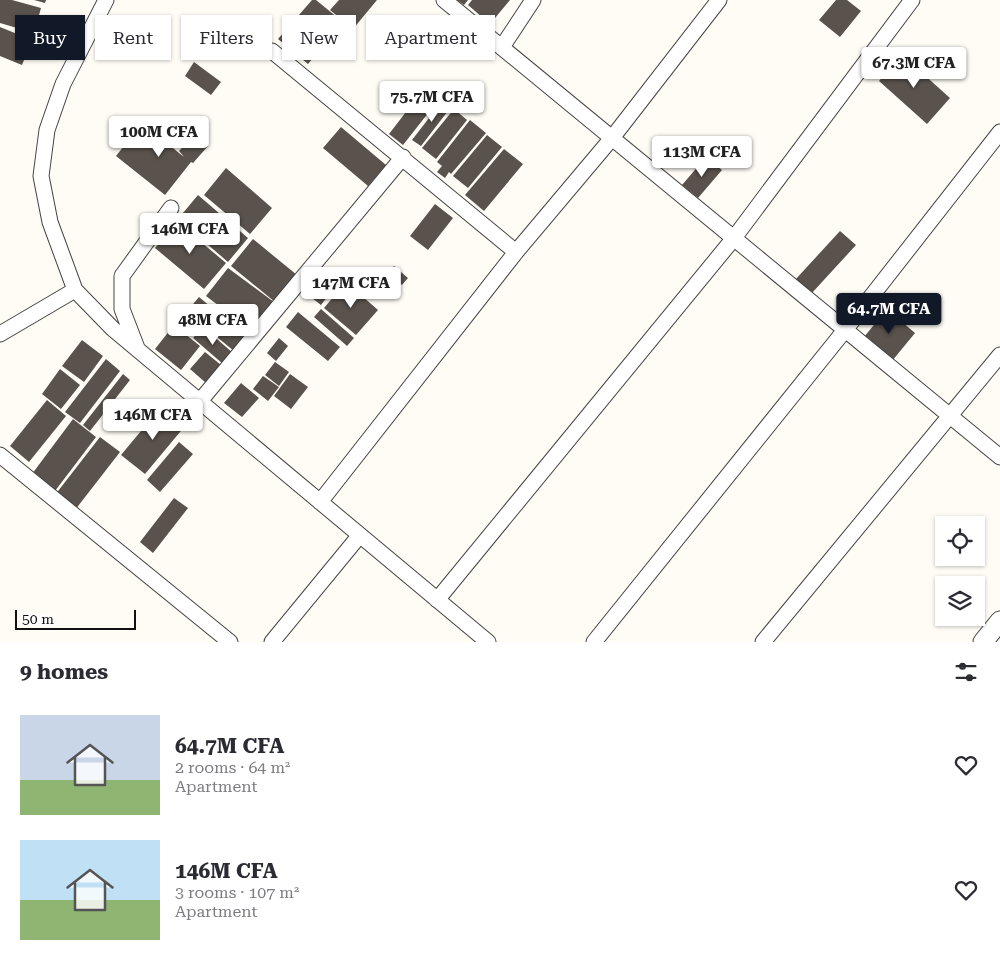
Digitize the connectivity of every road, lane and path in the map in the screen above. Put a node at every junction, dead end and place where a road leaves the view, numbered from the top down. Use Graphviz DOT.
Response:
graph roads {
  1 [pos="106,0"];
  2 [pos="444,0"];
  3 [pos="533,0"];
  4 [pos="719,0"];
  5 [pos="912,0"];
  6 [pos="502,47"];
  7 [pos="272,51"];
  8 [pos="1000,132"];
  9 [pos="612,138"];
  10 [pos="403,157"];
  11 [pos="171,208"];
  12 [pos="734,238"];
  13 [pos="516,252"];
  14 [pos="75,290"];
  15 [pos="845,330"];
  16 [pos="0,334"];
  17 [pos="138,350"];
  18 [pos="1000,355"];
  19 [pos="200,401"];
  20 [pos="949,416"];
  21 [pos="0,455"];
  22 [pos="1000,457"];
  23 [pos="320,502"];
  24 [pos="360,535"];
  25 [pos="437,600"];
  26 [pos="1000,621"];
  27 [pos="987,641"];
  28 [pos="230,642"];
  29 [pos="272,642"];
  30 [pos="488,642"];
  31 [pos="594,642"];
  32 [pos="764,642"];
  1 -- 14 [label="street"];
  2 -- 6 [label="street"];
  3 -- 6 [label="street"];
  4 -- 9 [label="street"];
  5 -- 12 [label="street"];
  6 -- 9 [label="street"];
  7 -- 10 [label="street"];
  8 -- 15 [label="street"];
  9 -- 12 [label="street"];
  9 -- 13 [label="street"];
  10 -- 13 [label="street"];
  10 -- 19 [label="street"];
  11 -- 17 [label="street"];
  12 -- 15 [label="street"];
  12 -- 25 [label="street"];
  13 -- 23 [label="street"];
  14 -- 16 [label="street"];
  14 -- 17 [label="street"];
  15 -- 20 [label="street"];
  15 -- 31 [label="street"];
  17 -- 19 [label="street"];
  18 -- 20 [label="street"];
  19 -- 23 [label="street"];
  20 -- 22 [label="street"];
  20 -- 32 [label="street"];
  21 -- 28 [label="street"];
  23 -- 24 [label="street"];
  24 -- 25 [label="street"];
  24 -- 29 [label="street"];
  25 -- 30 [label="street"];
  26 -- 27 [label="street"];
}
